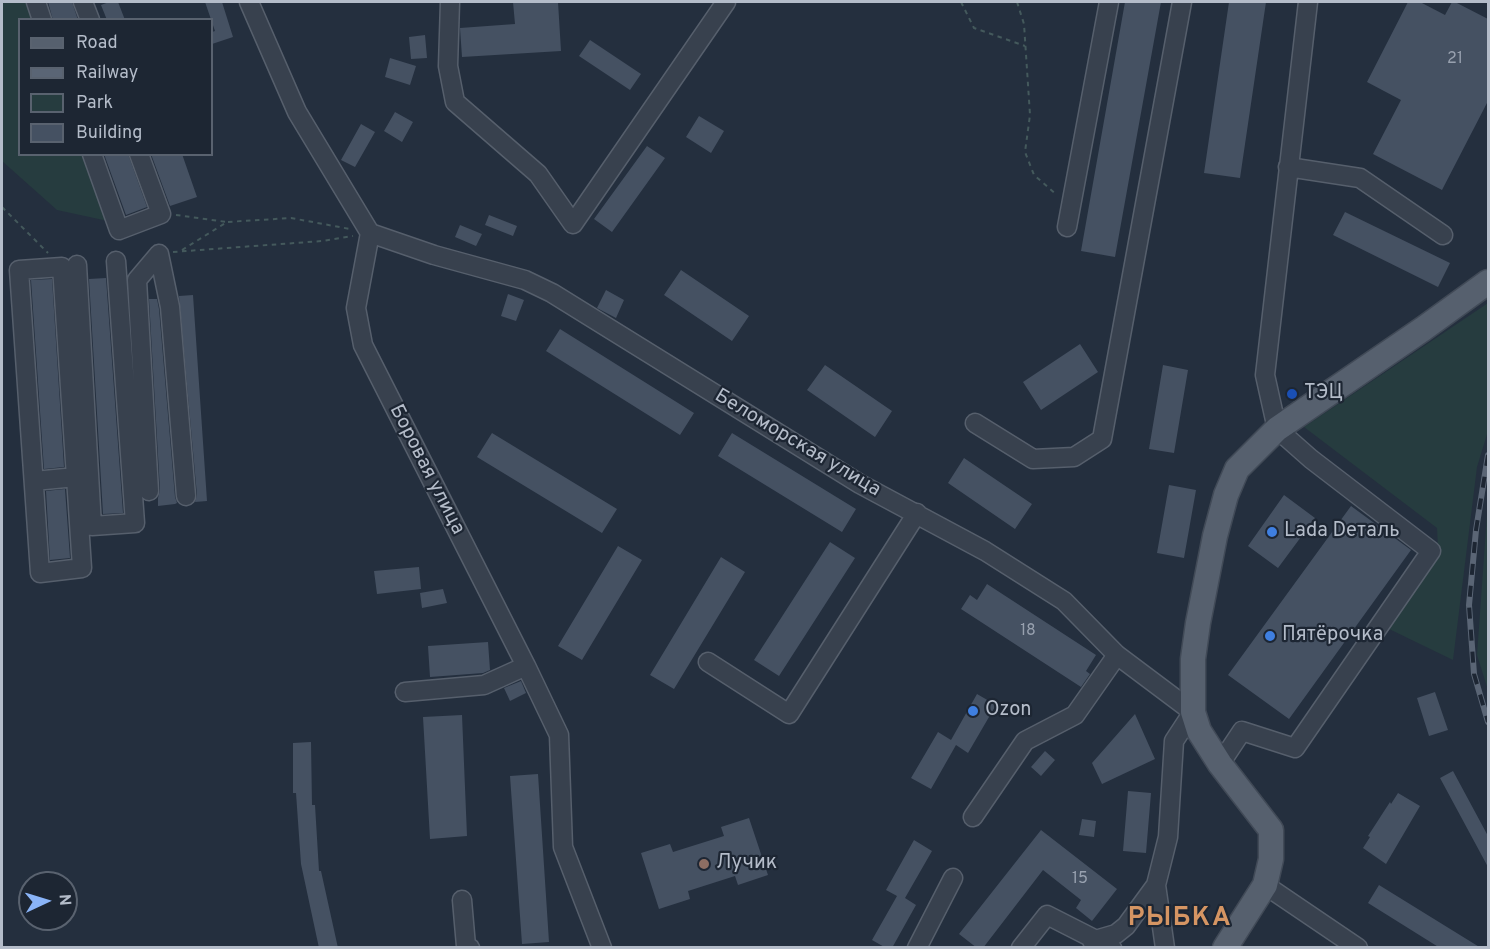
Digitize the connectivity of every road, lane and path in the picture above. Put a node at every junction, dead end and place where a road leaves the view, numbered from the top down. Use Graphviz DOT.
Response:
graph roads {
  1 [pos="36,2"];
  2 [pos="83,2"];
  3 [pos="249,2"];
  4 [pos="450,2"];
  5 [pos="726,2"];
  6 [pos="961,2"];
  7 [pos="1017,2"];
  8 [pos="1109,2"];
  9 [pos="1182,2"];
  10 [pos="1308,2"];
  11 [pos="41,18"];
  12 [pos="89,18"];
  13 [pos="1025,47"];
  14 [pos="93,156"];
  15 [pos="140,156"];
  16 [pos="1288,167"];
  17 [pos="2,207"];
  18 [pos="1070,207"];
  19 [pos="161,214"];
  20 [pos="227,222"];
  21 [pos="1067,227"];
  22 [pos="370,233"];
  23 [pos="1443,235"];
  24 [pos="181,251"];
  25 [pos="159,254"];
  26 [pos="116,261"];
  27 [pos="69,266"];
  28 [pos="1488,282"];
  29 [pos="975,423"];
  30 [pos="1276,429"];
  31 [pos="76,477"];
  32 [pos="34,481"];
  33 [pos="149,491"];
  34 [pos="186,496"];
  35 [pos="917,513"];
  36 [pos="1117,656"];
  37 [pos="708,662"];
  38 [pos="526,666"];
  39 [pos="405,692"];
  40 [pos="1192,712"];
  41 [pos="1220,764"];
  42 [pos="973,818"];
  43 [pos="953,878"];
  44 [pos="1156,885"];
  45 [pos="1265,885"];
  46 [pos="462,900"];
  47 [pos="1091,943"];
  48 [pos="470,948"];
  49 [pos="602,948"];
  50 [pos="917,948"];
  51 [pos="1021,948"];
  52 [pos="1112,948"];
  53 [pos="1165,948"];
  54 [pos="1225,948"];
  55 [pos="1358,948"];
  1 -- 11 [label="street"];
  2 -- 12 [label="street"];
  3 -- 22 [label="street"];
  4 -- 5 [label="street"];
  6 -- 13 [label="path"];
  7 -- 13 [label="path"];
  8 -- 18 [label="street"];
  9 -- 29 [label="street"];
  10 -- 16 [label="street"];
  13 -- 18 [label="path"];
  14 -- 19 [label="street"];
  15 -- 19 [label="street"];
  16 -- 23 [label="street"];
  16 -- 30 [label="street"];
  17 -- 27 [label="path"];
  18 -- 21 [label="street"];
  19 -- 20 [label="path"];
  20 -- 22 [label="path"];
  20 -- 24 [label="path"];
  22 -- 24 [label="path"];
  22 -- 35 [label="street, Беломорская улица"];
  22 -- 38 [label="street, Боровая улица"];
  24 -- 25 [label="path"];
  25 -- 33 [label="street"];
  25 -- 34 [label="street"];
  26 -- 27 [label="street"];
  27 -- 31 [label="street"];
  27 -- 32 [label="street"];
  28 -- 30 [label="main road"];
  30 -- 40 [label="main road"];
  30 -- 41 [label="street"];
  31 -- 32 [label="street"];
  31 -- 32 [label="street"];
  35 -- 36 [label="street, Беломорская улица"];
  35 -- 37 [label="street"];
  36 -- 40 [label="street, Беломорская улица"];
  36 -- 42 [label="street"];
  38 -- 39 [label="street"];
  38 -- 49 [label="street, Боровая улица"];
  40 -- 41 [label="main road"];
  40 -- 44 [label="street"];
  41 -- 45 [label="main road"];
  43 -- 50 [label="street"];
  44 -- 47 [label="street"];
  44 -- 53 [label="street"];
  45 -- 54 [label="main road"];
  45 -- 55 [label="street"];
  46 -- 48 [label="street"];
  47 -- 51 [label="street"];
  47 -- 52 [label="street"];
}
